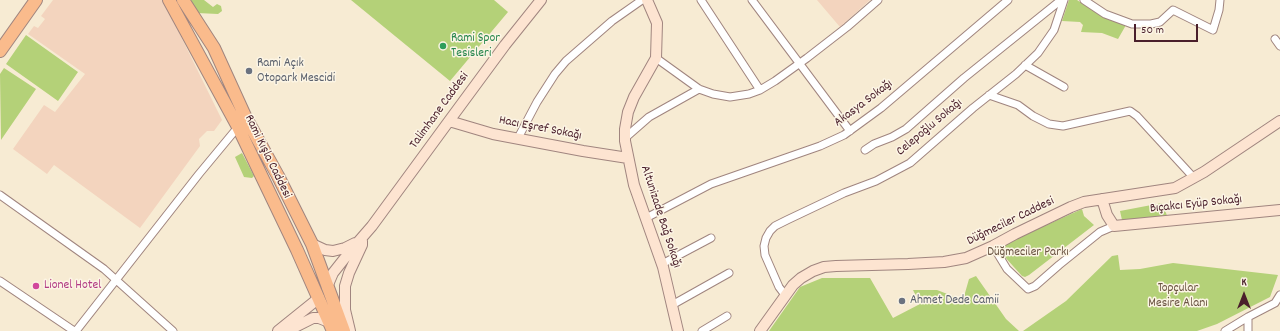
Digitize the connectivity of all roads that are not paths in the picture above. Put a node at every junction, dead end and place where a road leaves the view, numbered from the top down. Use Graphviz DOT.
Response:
graph roads {
  1 [pos="36,0"];
  2 [pos="169,0"];
  3 [pos="183,0"];
  4 [pos="541,0"];
  5 [pos="642,0"];
  6 [pos="647,0"];
  7 [pos="701,0"];
  8 [pos="752,0"];
  9 [pos="878,0"];
  10 [pos="1008,0"];
  11 [pos="1061,0"];
  12 [pos="1064,0"];
  13 [pos="1084,0"];
  14 [pos="1218,1"];
  15 [pos="1276,39"];
  16 [pos="1280,46"];
  17 [pos="0,50"];
  18 [pos="656,58"];
  19 [pos="799,62"];
  20 [pos="1025,65"];
  21 [pos="1064,87"];
  22 [pos="699,90"];
  23 [pos="760,90"];
  24 [pos="989,95"];
  25 [pos="244,116"];
  26 [pos="449,121"];
  27 [pos="1280,121"];
  28 [pos="238,127"];
  29 [pos="850,131"];
  30 [pos="518,138"];
  31 [pos="625,138"];
  32 [pos="865,150"];
  33 [pos="628,158"];
  34 [pos="1194,178"];
  35 [pos="0,195"];
  36 [pos="1102,199"];
  37 [pos="1280,210"];
  38 [pos="646,218"];
  39 [pos="1114,226"];
  40 [pos="711,238"];
  41 [pos="362,239"];
  42 [pos="312,244"];
  43 [pos="993,246"];
  44 [pos="662,264"];
  45 [pos="729,273"];
  46 [pos="116,280"];
  47 [pos="0,281"];
  48 [pos="327,287"];
  49 [pos="785,295"];
  50 [pos="1280,296"];
  51 [pos="319,298"];
  52 [pos="1278,302"];
  53 [pos="672,305"];
  54 [pos="727,316"];
  55 [pos="1248,317"];
  56 [pos="331,326"];
  57 [pos="75,331"];
  58 [pos="173,331"];
  59 [pos="278,331"];
  60 [pos="287,331"];
  61 [pos="344,331"];
  62 [pos="350,331"];
  63 [pos="678,331"];
  64 [pos="702,331"];
  65 [pos="760,331"];
  66 [pos="1225,331"];
  67 [pos="1248,331"];
  1 -- 17 [label="main road"];
  2 -- 28 [label="main road, Rami Kışla Caddesi"];
  3 -- 25 [label="main road, Rami Kışla Caddesi"];
  4 -- 26 [label="street, Talimhane Caddesi"];
  5 -- 30 [label="street"];
  6 -- 18 [label="street, Altunizade Bağ Sokağı"];
  7 -- 23 [label="street"];
  8 -- 19 [label="street"];
  9 -- 19 [label="street"];
  10 -- 29 [label="street, Akasya Sokağı"];
  11 -- 32 [label="street"];
  12 -- 20 [label="street, Celepoğlu Sokağı"];
  13 -- 14 [label="street"];
  15 -- 16 [label="street"];
  18 -- 22 [label="street"];
  18 -- 31 [label="street, Altunizade Bağ Sokağı"];
  19 -- 23 [label="street"];
  19 -- 29 [label="street"];
  20 -- 21 [label="street"];
  20 -- 24 [label="street, Celepoğlu Sokağı"];
  22 -- 23 [label="street"];
  22 -- 31 [label="street"];
  24 -- 34 [label="street"];
  24 -- 49 [label="street, Celepoğlu Sokağı"];
  25 -- 28 [label="main road"];
  25 -- 42 [label="main road, Rami Kışla Caddesi"];
  26 -- 30 [label="street, Hacı Eşref Sokağı"];
  26 -- 41 [label="street, Talimhane Caddesi"];
  27 -- 34 [label="street, Düğmeciler Caddesi"];
  28 -- 46 [label="street"];
  28 -- 51 [label="main road, Rami Kışla Caddesi"];
  29 -- 38 [label="street, Akasya Sokağı"];
  30 -- 33 [label="street, Hacı Eşref Sokağı"];
  31 -- 33 [label="street, Altunizade Bağ Sokağı"];
  33 -- 38 [label="street, Altunizade Bağ Sokağı"];
  34 -- 36 [label="street, Düğmeciler Caddesi"];
  35 -- 46 [label="street"];
  36 -- 39 [label="street"];
  36 -- 43 [label="street, Düğmeciler Caddesi"];
  37 -- 39 [label="street, Bıçakcı Eyüp Sokağı"];
  38 -- 44 [label="street, Altunizade Bağ Sokağı"];
  39 -- 43 [label="street, Bıçakcı Eyüp Sokağı"];
  40 -- 44 [label="street"];
  41 -- 42 [label="street"];
  41 -- 48 [label="street, Talimhane Caddesi"];
  41 -- 62 [label="street, Talimhane Caddesi"];
  42 -- 48 [label="main road, Rami Kışla Caddesi"];
  43 -- 49 [label="street, Düğmeciler Caddesi"];
  44 -- 53 [label="street, Altunizade Bağ Sokağı"];
  45 -- 53 [label="street"];
  46 -- 57 [label="street"];
  46 -- 58 [label="street"];
  47 -- 57 [label="street"];
  48 -- 51 [label="main road"];
  48 -- 61 [label="main road, Rami Kışla Caddesi"];
  49 -- 65 [label="street, Düğmeciler Caddesi"];
  50 -- 52 [label="street"];
  51 -- 56 [label="main road, Rami Kışla Caddesi"];
  51 -- 59 [label="street"];
  52 -- 55 [label="street"];
  53 -- 63 [label="street, Altunizade Bağ Sokağı"];
  54 -- 64 [label="street"];
  55 -- 66 [label="street"];
  55 -- 67 [label="street"];
  56 -- 60 [label="street"];
}
